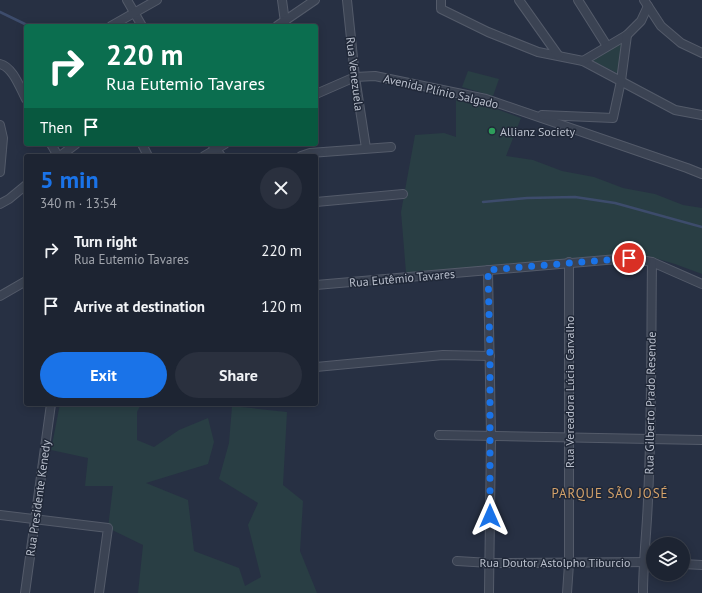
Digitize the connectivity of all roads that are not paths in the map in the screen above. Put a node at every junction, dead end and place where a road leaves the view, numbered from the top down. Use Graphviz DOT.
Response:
graph roads {
  1 [pos="127,0"];
  2 [pos="157,0"];
  3 [pos="282,0"];
  4 [pos="315,0"];
  5 [pos="347,0"];
  6 [pos="441,0"];
  7 [pos="519,0"];
  8 [pos="578,0"];
  9 [pos="648,2"];
  10 [pos="134,12"];
  11 [pos="654,15"];
  12 [pos="641,22"];
  13 [pos="114,24"];
  14 [pos="141,24"];
  15 [pos="281,24"];
  16 [pos="627,35"];
  17 [pos="607,46"];
  18 [pos="702,53"];
  19 [pos="558,55"];
  20 [pos="583,61"];
  21 [pos="0,64"];
  22 [pos="355,77"];
  23 [pos="621,81"];
  24 [pos="318,93"];
  25 [pos="24,95"];
  26 [pos="529,114"];
  27 [pos="702,115"];
  28 [pos="0,125"];
  29 [pos="73,146"];
  30 [pos="391,147"];
  31 [pos="366,148"];
  32 [pos="62,154"];
  33 [pos="307,154"];
  34 [pos="0,172"];
  35 [pos="702,174"];
  36 [pos="24,187"];
  37 [pos="403,194"];
  38 [pos="318,202"];
  39 [pos="0,204"];
  40 [pos="569,262"];
  41 [pos="652,262"];
  42 [pos="488,270"];
  43 [pos="24,282"];
  44 [pos="702,284"];
  45 [pos="318,285"];
  46 [pos="0,296"];
  47 [pos="490,356"];
  48 [pos="318,367"];
  49 [pos="51,406"];
  50 [pos="440,435"];
  51 [pos="491,436"];
  52 [pos="569,438"];
  53 [pos="650,438"];
  54 [pos="702,440"];
  55 [pos="0,515"];
  56 [pos="35,520"];
  57 [pos="457,561"];
  58 [pos="643,562"];
  59 [pos="490,563"];
  60 [pos="569,564"];
  61 [pos="690,564"];
  62 [pos="702,565"];
  63 [pos="25,593"];
  64 [pos="99,593"];
  65 [pos="489,593"];
  66 [pos="567,593"];
  67 [pos="643,593"];
  1 -- 10 [label="street"];
  2 -- 10 [label="street"];
  3 -- 15 [label="street"];
  4 -- 15 [label="street"];
  5 -- 22 [label="street, Rua Venezuela"];
  6 -- 19 [label="street"];
  7 -- 19 [label="street"];
  8 -- 17 [label="street"];
  9 -- 11 [label="street"];
  9 -- 12 [label="street"];
  10 -- 13 [label="street"];
  10 -- 14 [label="street"];
  11 -- 12 [label="street"];
  11 -- 18 [label="street"];
  12 -- 16 [label="street"];
  16 -- 17 [label="street"];
  16 -- 23 [label="street"];
  17 -- 20 [label="street"];
  19 -- 20 [label="street"];
  20 -- 23 [label="street"];
  21 -- 25 [label="street"];
  22 -- 24 [label="street, Avenida Plínio Salgado"];
  22 -- 26 [label="street, Avenida Plínio Salgado"];
  22 -- 31 [label="street, Rua Venezuela"];
  23 -- 26 [label="street"];
  23 -- 27 [label="street"];
  26 -- 35 [label="street, Avenida Plínio Salgado"];
  28 -- 34 [label="street"];
  29 -- 32 [label="street"];
  30 -- 31 [label="street"];
  31 -- 33 [label="street"];
  36 -- 39 [label="street"];
  37 -- 38 [label="street"];
  40 -- 41 [label="street, Rua Eutêmio Tavares"];
  40 -- 42 [label="street, Rua Eutêmio Tavares"];
  40 -- 52 [label="street, Rua Vereadora Lúcia Carvalho"];
  41 -- 44 [label="street, Rua Eutêmio Tavares"];
  41 -- 53 [label="street, Rua Gilberto Prado Resende"];
  42 -- 45 [label="street, Rua Eutêmio Tavares"];
  42 -- 47 [label="street"];
  43 -- 46 [label="street"];
  47 -- 48 [label="street"];
  47 -- 51 [label="street"];
  49 -- 56 [label="street, Rua Presidente Kenedy"];
  50 -- 51 [label="street"];
  51 -- 52 [label="street"];
  51 -- 59 [label="street"];
  52 -- 53 [label="street"];
  52 -- 60 [label="street, Rua Vereadora Lúcia Carvalho"];
  53 -- 54 [label="street"];
  53 -- 58 [label="street, Rua Gilberto Prado Resende"];
  55 -- 56 [label="street"];
  56 -- 63 [label="street, Rua Presidente Kenedy"];
  56 -- 64 [label="street"];
  57 -- 59 [label="street, Rua Doutor Astolpho Tiburcio"];
  58 -- 60 [label="street, Rua Doutor Astolpho Tiburcio"];
  58 -- 67 [label="street, Rua Gilberto Prado Resende"];
  59 -- 60 [label="street, Rua Doutor Astolpho Tiburcio"];
  59 -- 65 [label="street"];
  60 -- 66 [label="street, Rua Vereadora Lúcia Carvalho"];
  61 -- 62 [label="street"];
}
